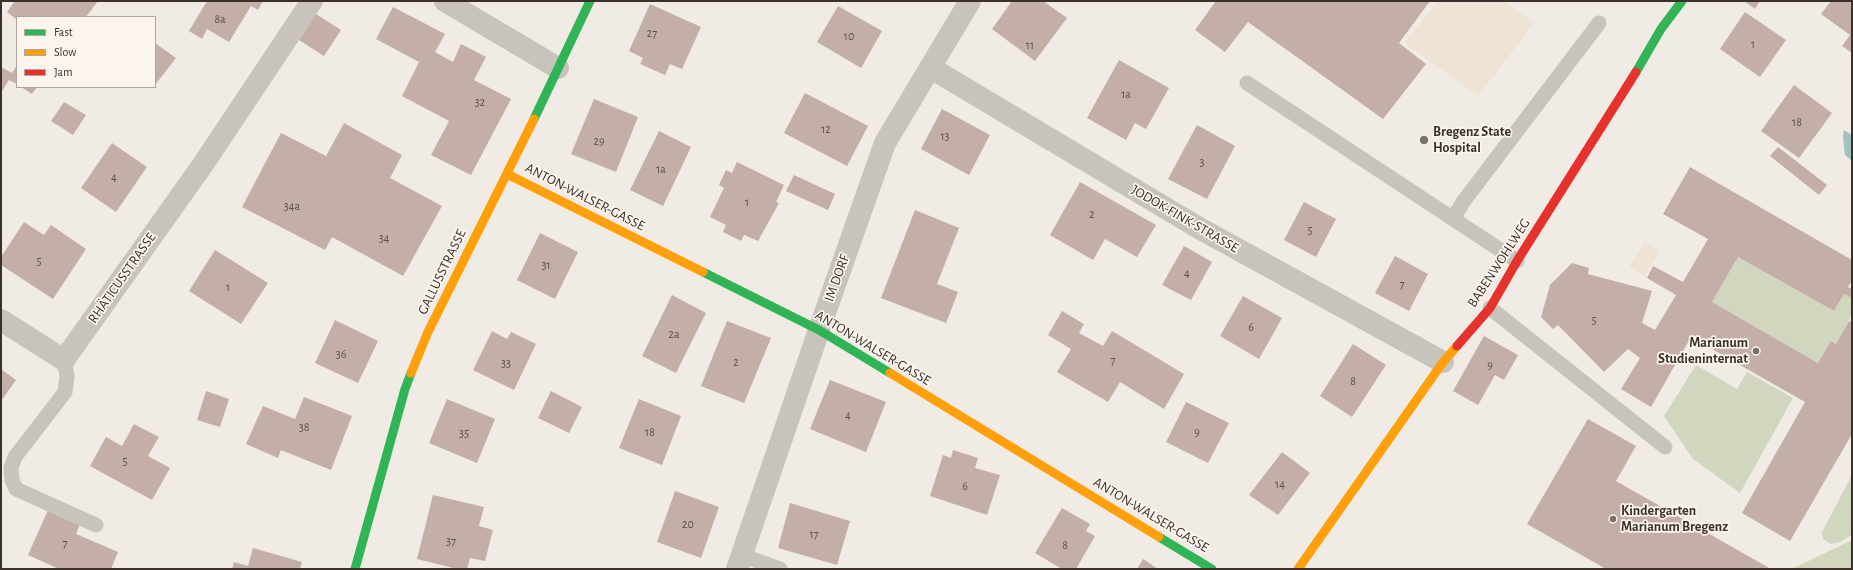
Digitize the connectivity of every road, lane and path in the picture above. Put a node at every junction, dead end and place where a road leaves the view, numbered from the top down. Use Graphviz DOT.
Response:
graph roads {
  1 [pos="312,1"];
  2 [pos="445,1"];
  3 [pos="590,1"];
  4 [pos="970,1"];
  5 [pos="1682,1"];
  6 [pos="1599,23"];
  7 [pos="558,68"];
  8 [pos="931,68"];
  9 [pos="1247,83"];
  10 [pos="507,174"];
  11 [pos="1453,219"];
  12 [pos="1517,261"];
  13 [pos="1490,308"];
  14 [pos="1,320"];
  15 [pos="818,330"];
  16 [pos="64,360"];
  17 [pos="1443,362"];
  18 [pos="1666,447"];
  19 [pos="96,525"];
  20 [pos="739,562"];
  21 [pos="355,569"];
  22 [pos="780,569"];
  23 [pos="1212,569"];
  24 [pos="1298,569"];
  1 -- 16 [label="street, RHÄTICUSSTRASSE"];
  2 -- 7 [label="street"];
  3 -- 7 [label="street, GALLUSSTRASSE"];
  4 -- 8 [label="street, IM DORF"];
  5 -- 12 [label="street, BABENWOHLWEG"];
  6 -- 11 [label="lane"];
  7 -- 10 [label="street, GALLUSSTRASSE"];
  8 -- 15 [label="street, IM DORF"];
  8 -- 17 [label="street, JODOK-FINK-STRASSE"];
  9 -- 11 [label="lane"];
  10 -- 15 [label="street, ANTON-WALSER-GASSE"];
  10 -- 21 [label="street, GALLUSSTRASSE"];
  11 -- 12 [label="lane"];
  12 -- 13 [label="street, BABENWOHLWEG"];
  13 -- 17 [label="street, BABENWOHLWEG"];
  13 -- 18 [label="lane"];
  14 -- 16 [label="street"];
  15 -- 20 [label="street, IM DORF"];
  15 -- 23 [label="street, ANTON-WALSER-GASSE"];
  16 -- 19 [label="lane"];
  17 -- 24 [label="street, BABENWOHLWEG"];
  20 -- 22 [label="lane"];
}
